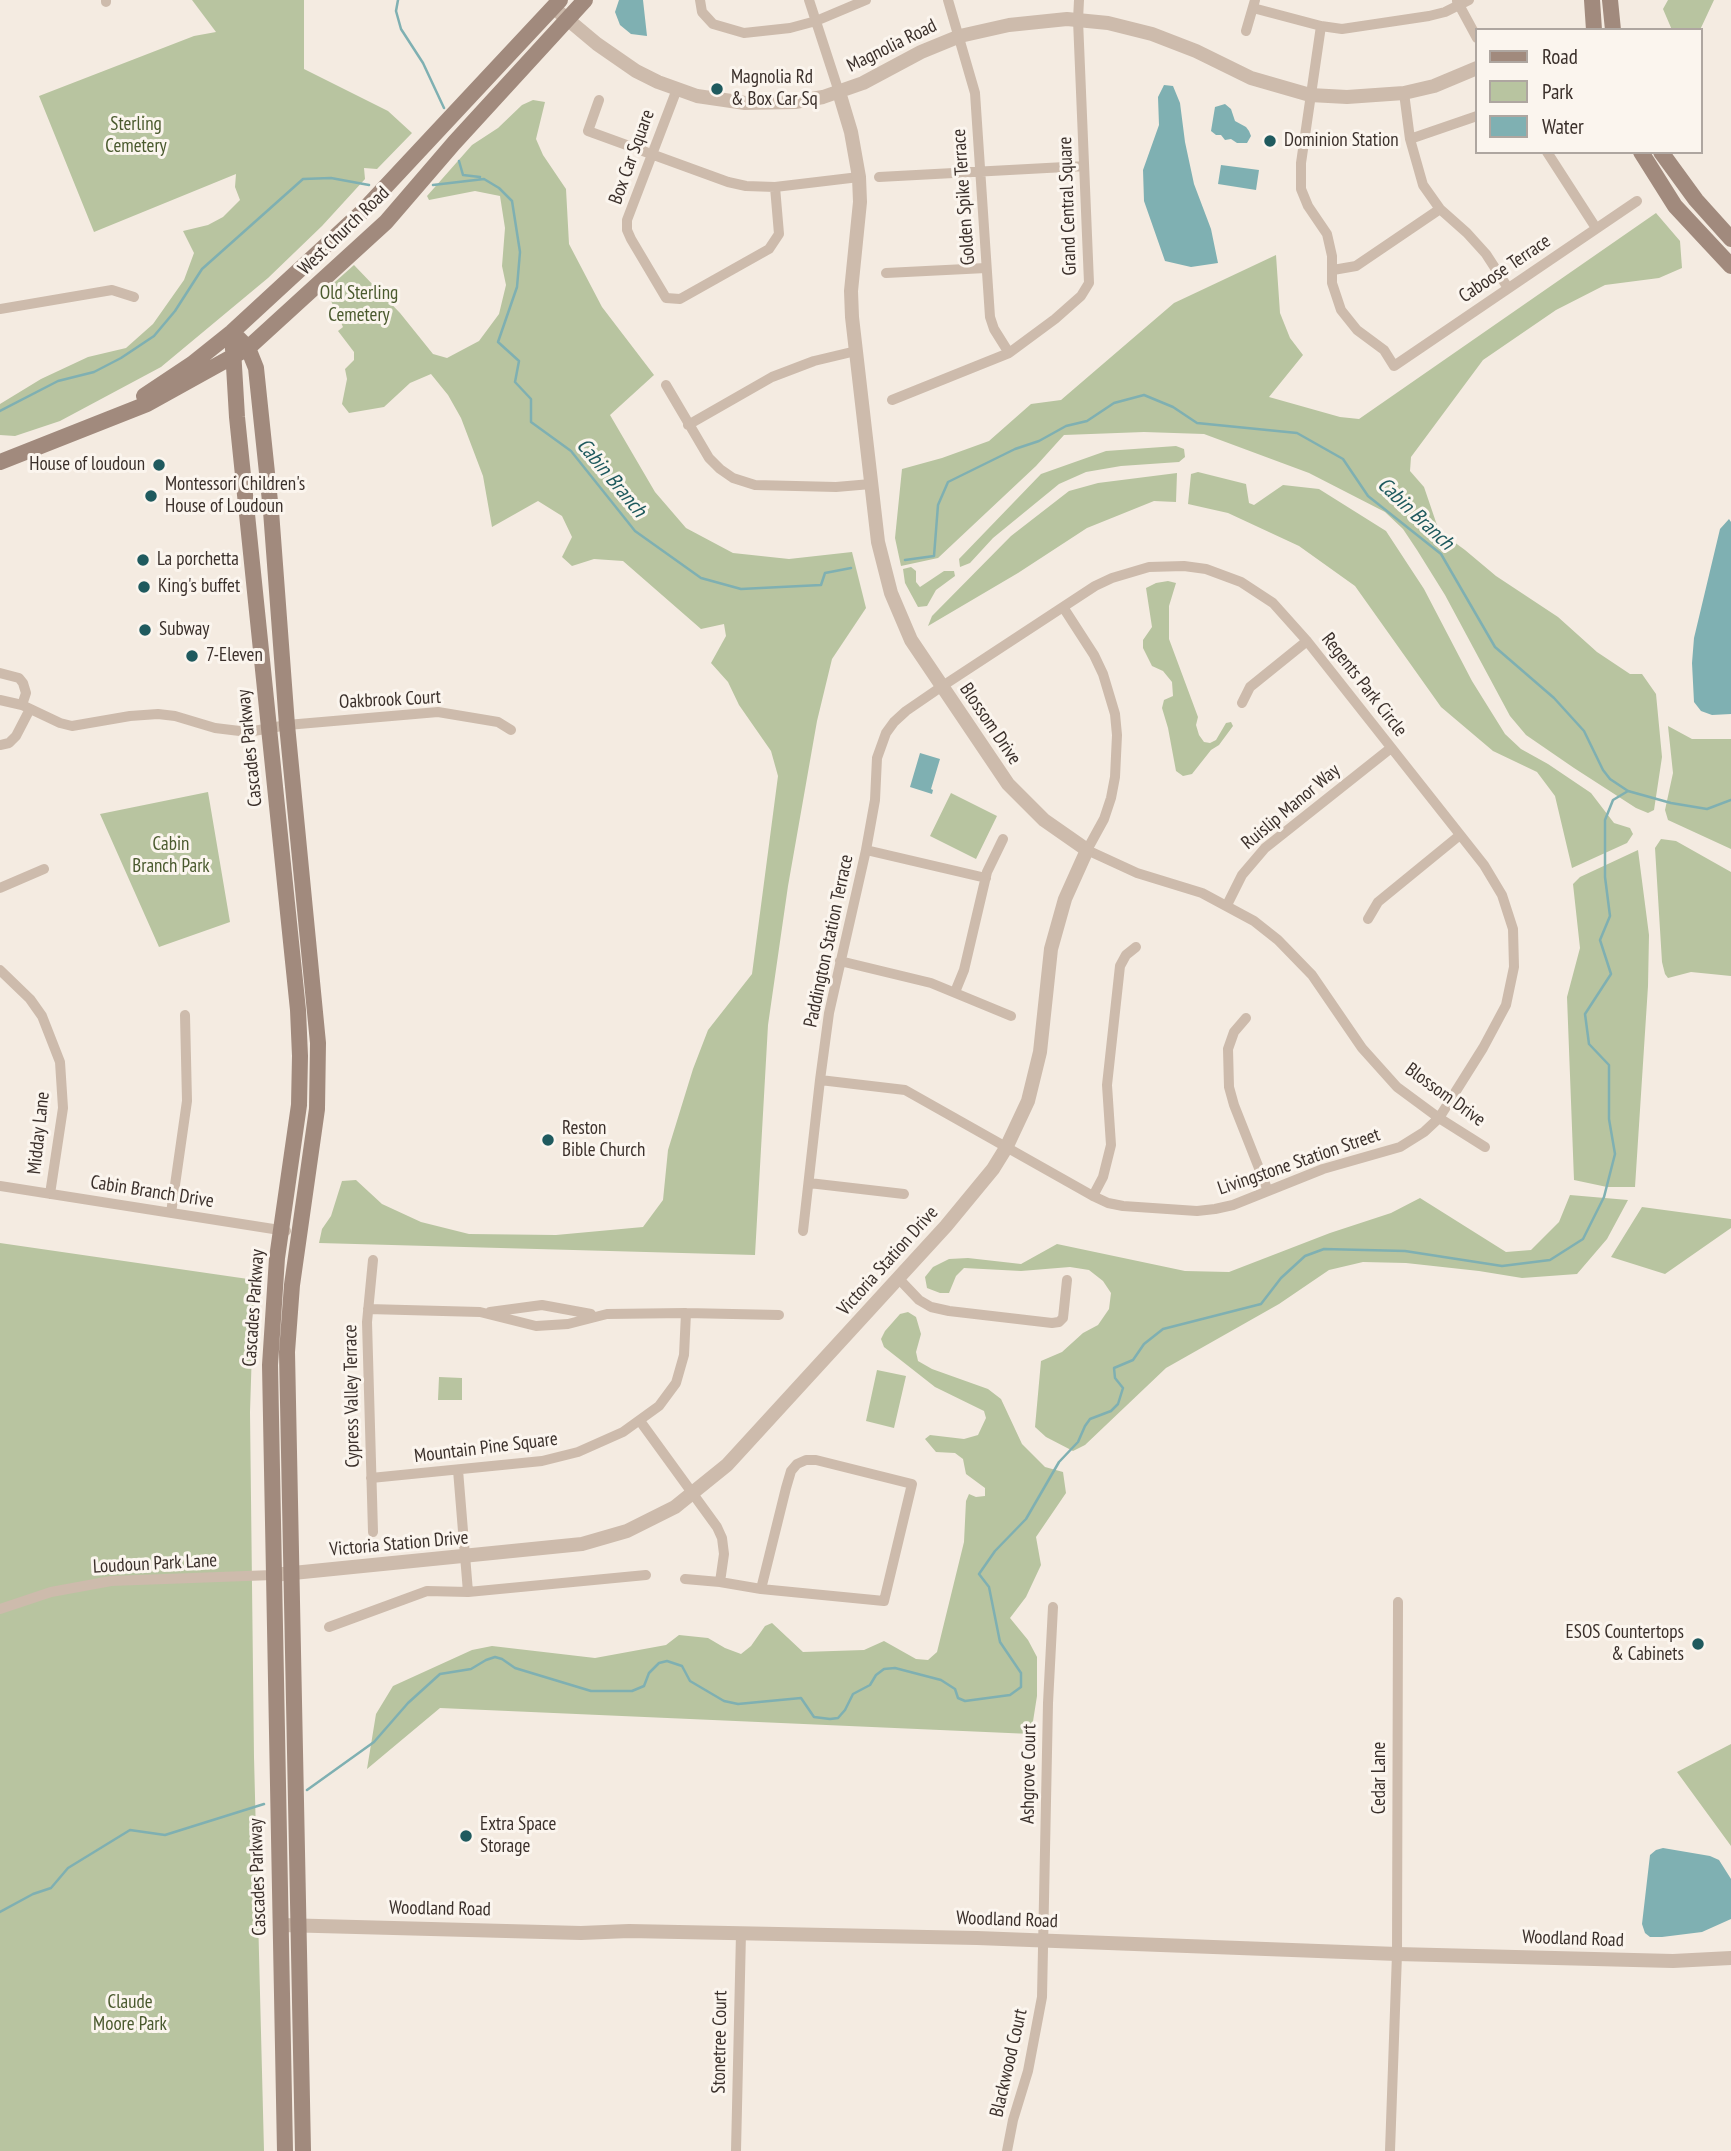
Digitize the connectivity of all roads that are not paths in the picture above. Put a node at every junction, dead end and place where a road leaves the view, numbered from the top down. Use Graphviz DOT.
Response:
graph roads {
  1 [pos="586,0"];
  2 [pos="700,0"];
  3 [pos="809,0"];
  4 [pos="866,0"];
  5 [pos="948,0"];
  6 [pos="1079,0"];
  7 [pos="1592,0"];
  8 [pos="1610,0"];
  9 [pos="1462,2"];
  10 [pos="553,3"];
  11 [pos="1254,4"];
  12 [pos="567,19"];
  13 [pos="1078,20"];
  14 [pos="816,21"];
  15 [pos="1321,26"];
  16 [pos="1612,27"];
  17 [pos="1590,28"];
  18 [pos="1246,31"];
  19 [pos="960,36"];
  20 [pos="1476,36"];
  21 [pos="1476,68"];
  22 [pos="677,89"];
  23 [pos="839,92"];
  24 [pos="1404,93"];
  25 [pos="1310,95"];
  26 [pos="599,100"];
  27 [pos="1476,116"];
  28 [pos="1410,139"];
  29 [pos="651,154"];
  30 [pos="1548,154"];
  31 [pos="1642,154"];
  32 [pos="1662,154"];
  33 [pos="1084,166"];
  34 [pos="979,170"];
  35 [pos="859,177"];
  36 [pos="879,177"];
  37 [pos="775,187"];
  38 [pos="1637,201"];
  39 [pos="1440,209"];
  40 [pos="1597,228"];
  41 [pos="1731,239"];
  42 [pos="1731,266"];
  43 [pos="986,268"];
  44 [pos="1333,270"];
  45 [pos="886,273"];
  46 [pos="1508,288"];
  47 [pos="134,297"];
  48 [pos="0,309"];
  49 [pos="232,332"];
  50 [pos="248,348"];
  51 [pos="856,351"];
  52 [pos="1009,353"];
  53 [pos="233,356"];
  54 [pos="666,385"];
  55 [pos="892,400"];
  56 [pos="688,425"];
  57 [pos="83,428"];
  58 [pos="0,463"];
  59 [pos="871,484"];
  60 [pos="1063,607"];
  61 [pos="1307,641"];
  62 [pos="0,673"];
  63 [pos="942,687"];
  64 [pos="0,700"];
  65 [pos="1242,703"];
  66 [pos="26,707"];
  67 [pos="287,725"];
  68 [pos="269,728"];
  69 [pos="511,730"];
  70 [pos="0,745"];
  71 [pos="1391,748"];
  72 [pos="1460,835"];
  73 [pos="1003,839"];
  74 [pos="866,850"];
  75 [pos="1087,850"];
  76 [pos="44,869"];
  77 [pos="986,878"];
  78 [pos="0,888"];
  79 [pos="1227,905"];
  80 [pos="1368,919"];
  81 [pos="1136,947"];
  82 [pos="840,961"];
  83 [pos="0,970"];
  84 [pos="956,992"];
  85 [pos="185,1015"];
  86 [pos="1012,1016"];
  87 [pos="1246,1018"];
  88 [pos="820,1080"];
  89 [pos="1439,1118"];
  90 [pos="1485,1147"];
  91 [pos="1006,1148"];
  92 [pos="808,1183"];
  93 [pos="0,1186"];
  94 [pos="1268,1191"];
  95 [pos="50,1194"];
  96 [pos="904,1194"];
  97 [pos="1093,1196"];
  98 [pos="171,1213"];
  99 [pos="281,1230"];
  100 [pos="803,1231"];
  101 [pos="299,1233"];
  102 [pos="373,1260"];
  103 [pos="899,1279"];
  104 [pos="1067,1280"];
  105 [pos="368,1309"];
  106 [pos="480,1312"];
  107 [pos="686,1313"];
  108 [pos="607,1314"];
  109 [pos="779,1315"];
  110 [pos="640,1421"];
  111 [pos="457,1470"];
  112 [pos="371,1479"];
  113 [pos="694,1494"];
  114 [pos="373,1532"];
  115 [pos="465,1557"];
  116 [pos="292,1574"];
  117 [pos="273,1575"];
  118 [pos="646,1576"];
  119 [pos="685,1580"];
  120 [pos="719,1582"];
  121 [pos="761,1588"];
  122 [pos="468,1592"];
  123 [pos="1398,1602"];
  124 [pos="1054,1607"];
  125 [pos="0,1609"];
  126 [pos="329,1627"];
  127 [pos="281,1925"];
  128 [pos="298,1925"];
  129 [pos="741,1933"];
  130 [pos="1042,1941"];
  131 [pos="1397,1954"];
  132 [pos="1731,1958"];
  133 [pos="285,2151"];
  134 [pos="303,2151"];
  135 [pos="736,2151"];
  136 [pos="1007,2151"];
  137 [pos="1390,2151"];
  1 -- 12 [label="main road, West Church Road"];
  2 -- 14 [label="street"];
  3 -- 14 [label="street"];
  4 -- 14 [label="street"];
  5 -- 19 [label="street, Golden Spike Terrace"];
  6 -- 13 [label="street, Grand Central Square"];
  7 -- 17 [label="main road"];
  8 -- 16 [label="main road"];
  9 -- 15 [label="street"];
  9 -- 20 [label="street"];
  10 -- 12 [label="street, Magnolia Road"];
  10 -- 49 [label="main road, West Church Road"];
  11 -- 15 [label="street"];
  11 -- 18 [label="street"];
  12 -- 22 [label="street, Magnolia Road"];
  12 -- 50 [label="main road, West Church Road"];
  13 -- 19 [label="street, Magnolia Road"];
  13 -- 25 [label="street, Magnolia Road"];
  13 -- 33 [label="street, Grand Central Square"];
  14 -- 23 [label="street"];
  15 -- 25 [label="street"];
  19 -- 23 [label="street, Magnolia Road"];
  19 -- 34 [label="street, Golden Spike Terrace"];
  21 -- 24 [label="street, Magnolia Road"];
  22 -- 23 [label="street, Magnolia Road"];
  22 -- 29 [label="street, Box Car Square"];
  23 -- 35 [label="street, Blossom Drive"];
  24 -- 25 [label="street, Magnolia Road"];
  24 -- 28 [label="street"];
  25 -- 44 [label="street"];
  26 -- 29 [label="street"];
  27 -- 28 [label="street"];
  28 -- 39 [label="street"];
  29 -- 37 [label="street"];
  29 -- 37 [label="street, Box Car Square"];
  30 -- 40 [label="street"];
  31 -- 42 [label="main road"];
  32 -- 41 [label="main road"];
  33 -- 34 [label="street"];
  33 -- 52 [label="street, Grand Central Square"];
  34 -- 36 [label="street"];
  34 -- 43 [label="street, Golden Spike Terrace"];
  35 -- 37 [label="street"];
  35 -- 51 [label="street, Blossom Drive"];
  38 -- 40 [label="street, Caboose Terrace"];
  39 -- 44 [label="street"];
  39 -- 46 [label="street"];
  40 -- 46 [label="street, Caboose Terrace"];
  43 -- 45 [label="street"];
  43 -- 52 [label="street, Golden Spike Terrace"];
  44 -- 46 [label="street, Caboose Terrace"];
  47 -- 48 [label="street"];
  49 -- 50 [label="main road, Cascades Parkway"];
  49 -- 53 [label="main road, Cascades Parkway"];
  49 -- 57 [label="main road, West Church Road"];
  50 -- 53 [label="main road, West Church Road"];
  50 -- 67 [label="main road, Cascades Parkway"];
  51 -- 56 [label="street"];
  51 -- 59 [label="street, Blossom Drive"];
  52 -- 55 [label="street, Grand Central Square"];
  53 -- 57 [label="main road, West Church Road"];
  53 -- 68 [label="main road, Cascades Parkway"];
  54 -- 56 [label="street"];
  56 -- 59 [label="street"];
  57 -- 58 [label="main road, West Church Road"];
  59 -- 63 [label="street, Blossom Drive"];
  60 -- 61 [label="street, Regents Park Circle"];
  60 -- 63 [label="street, Regents Park Circle"];
  60 -- 75 [label="street, Victoria Station Drive"];
  61 -- 65 [label="street"];
  61 -- 71 [label="street, Regents Park Circle"];
  62 -- 66 [label="street"];
  63 -- 74 [label="street, Paddington Station Terrace"];
  63 -- 75 [label="street, Blossom Drive"];
  64 -- 66 [label="street, Oakbrook Court"];
  66 -- 68 [label="street, Oakbrook Court"];
  66 -- 70 [label="street"];
  67 -- 68 [label="street, Oakbrook Court"];
  67 -- 69 [label="street, Oakbrook Court"];
  67 -- 101 [label="main road, Cascades Parkway"];
  68 -- 99 [label="main road, Cascades Parkway"];
  71 -- 72 [label="street, Regents Park Circle"];
  71 -- 79 [label="street, Ruislip Manor Way"];
  72 -- 80 [label="street"];
  72 -- 89 [label="street, Regents Park Circle"];
  73 -- 77 [label="street"];
  74 -- 77 [label="street"];
  74 -- 82 [label="street, Paddington Station Terrace"];
  75 -- 79 [label="street, Blossom Drive"];
  75 -- 91 [label="street, Victoria Station Drive"];
  76 -- 78 [label="street"];
  77 -- 84 [label="street"];
  79 -- 89 [label="street, Blossom Drive"];
  81 -- 97 [label="street"];
  82 -- 84 [label="street"];
  82 -- 88 [label="street, Paddington Station Terrace"];
  83 -- 95 [label="street, Midday Lane"];
  84 -- 86 [label="street"];
  85 -- 98 [label="street"];
  87 -- 94 [label="street"];
  88 -- 91 [label="street, Livingstone Station Street"];
  88 -- 92 [label="street, Paddington Station Terrace"];
  89 -- 90 [label="street, Blossom Drive"];
  89 -- 94 [label="street, Livingstone Station Street"];
  91 -- 97 [label="street, Livingstone Station Street"];
  91 -- 103 [label="street, Victoria Station Drive"];
  92 -- 96 [label="street"];
  92 -- 100 [label="street, Paddington Station Terrace"];
  93 -- 95 [label="street, Cabin Branch Drive"];
  94 -- 97 [label="street, Livingstone Station Street"];
  95 -- 98 [label="street, Cabin Branch Drive"];
  98 -- 99 [label="street, Cabin Branch Drive"];
  99 -- 101 [label="street, Cabin Branch Drive"];
  99 -- 117 [label="main road, Cascades Parkway"];
  101 -- 116 [label="main road, Cascades Parkway"];
  102 -- 105 [label="street, Cypress Valley Terrace"];
  103 -- 104 [label="street"];
  103 -- 113 [label="street, Victoria Station Drive"];
  105 -- 106 [label="street"];
  105 -- 112 [label="street, Cypress Valley Terrace"];
  106 -- 108 [label="street"];
  106 -- 108 [label="street"];
  107 -- 108 [label="street"];
  107 -- 109 [label="street"];
  107 -- 110 [label="street, Mountain Pine Square"];
  110 -- 111 [label="street, Mountain Pine Square"];
  110 -- 113 [label="street"];
  111 -- 112 [label="street, Mountain Pine Square"];
  111 -- 115 [label="street"];
  112 -- 114 [label="street, Cypress Valley Terrace"];
  113 -- 115 [label="street, Victoria Station Drive"];
  113 -- 120 [label="street"];
  115 -- 116 [label="street, Victoria Station Drive"];
  115 -- 122 [label="street"];
  116 -- 117 [label="street, Victoria Station Drive"];
  116 -- 128 [label="main road, Cascades Parkway"];
  117 -- 125 [label="street, Loudoun Park Lane"];
  117 -- 127 [label="main road, Cascades Parkway"];
  118 -- 122 [label="street"];
  119 -- 120 [label="street"];
  120 -- 121 [label="street"];
  121 -- 121 [label="street"];
  122 -- 126 [label="street"];
  123 -- 131 [label="street, Cedar Lane"];
  124 -- 130 [label="street, Ashgrove Court"];
  127 -- 128 [label="street, Woodland Road"];
  127 -- 133 [label="main road, Cascades Parkway"];
  128 -- 129 [label="street, Woodland Road"];
  128 -- 134 [label="main road, Cascades Parkway"];
  129 -- 130 [label="street, Woodland Road"];
  129 -- 135 [label="street, Stonetree Court"];
  130 -- 131 [label="street, Woodland Road"];
  130 -- 136 [label="street, Blackwood Court"];
  131 -- 132 [label="street, Woodland Road"];
  131 -- 137 [label="street, Cedar Lane"];
}
